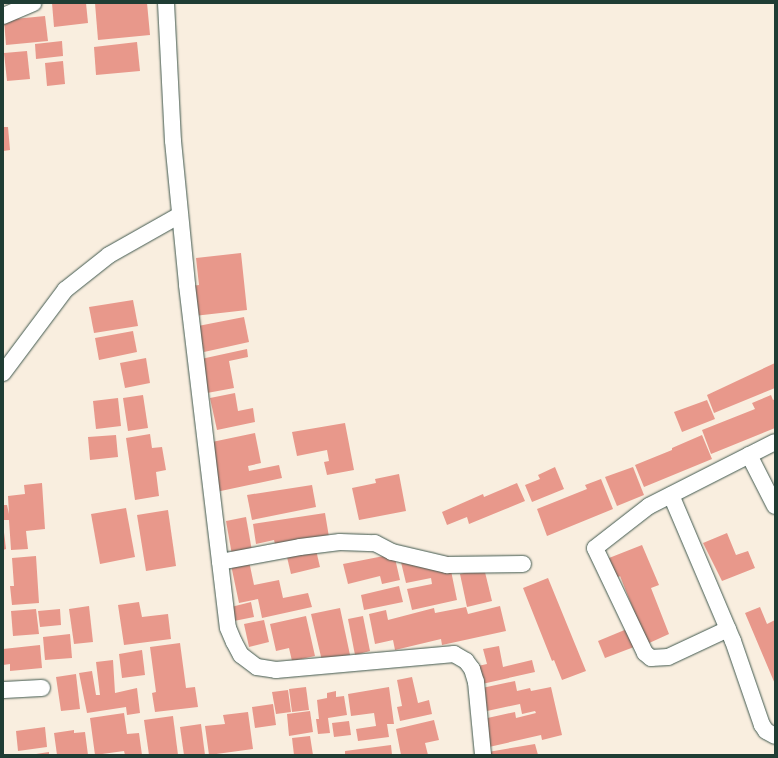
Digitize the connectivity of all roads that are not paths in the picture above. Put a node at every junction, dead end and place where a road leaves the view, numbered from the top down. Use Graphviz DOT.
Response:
graph roads {
  1 [pos="33,3"];
  2 [pos="166,3"];
  3 [pos="3,16"];
  4 [pos="180,215"];
  5 [pos="3,373"];
  6 [pos="775,442"];
  7 [pos="749,455"];
  8 [pos="671,495"];
  9 [pos="775,506"];
  10 [pos="220,562"];
  11 [pos="523,564"];
  12 [pos="728,629"];
  13 [pos="42,688"];
  14 [pos="3,690"];
  15 [pos="775,736"];
  16 [pos="483,755"];
  1 -- 3 [label="street"];
  2 -- 4 [label="street"];
  4 -- 5 [label="street"];
  4 -- 10 [label="street"];
  6 -- 7 [label="street"];
  7 -- 8 [label="street"];
  7 -- 9 [label="street"];
  8 -- 12 [label="street"];
  8 -- 12 [label="street"];
  10 -- 11 [label="street"];
  10 -- 16 [label="street"];
  12 -- 15 [label="street"];
  13 -- 14 [label="street"];
}
